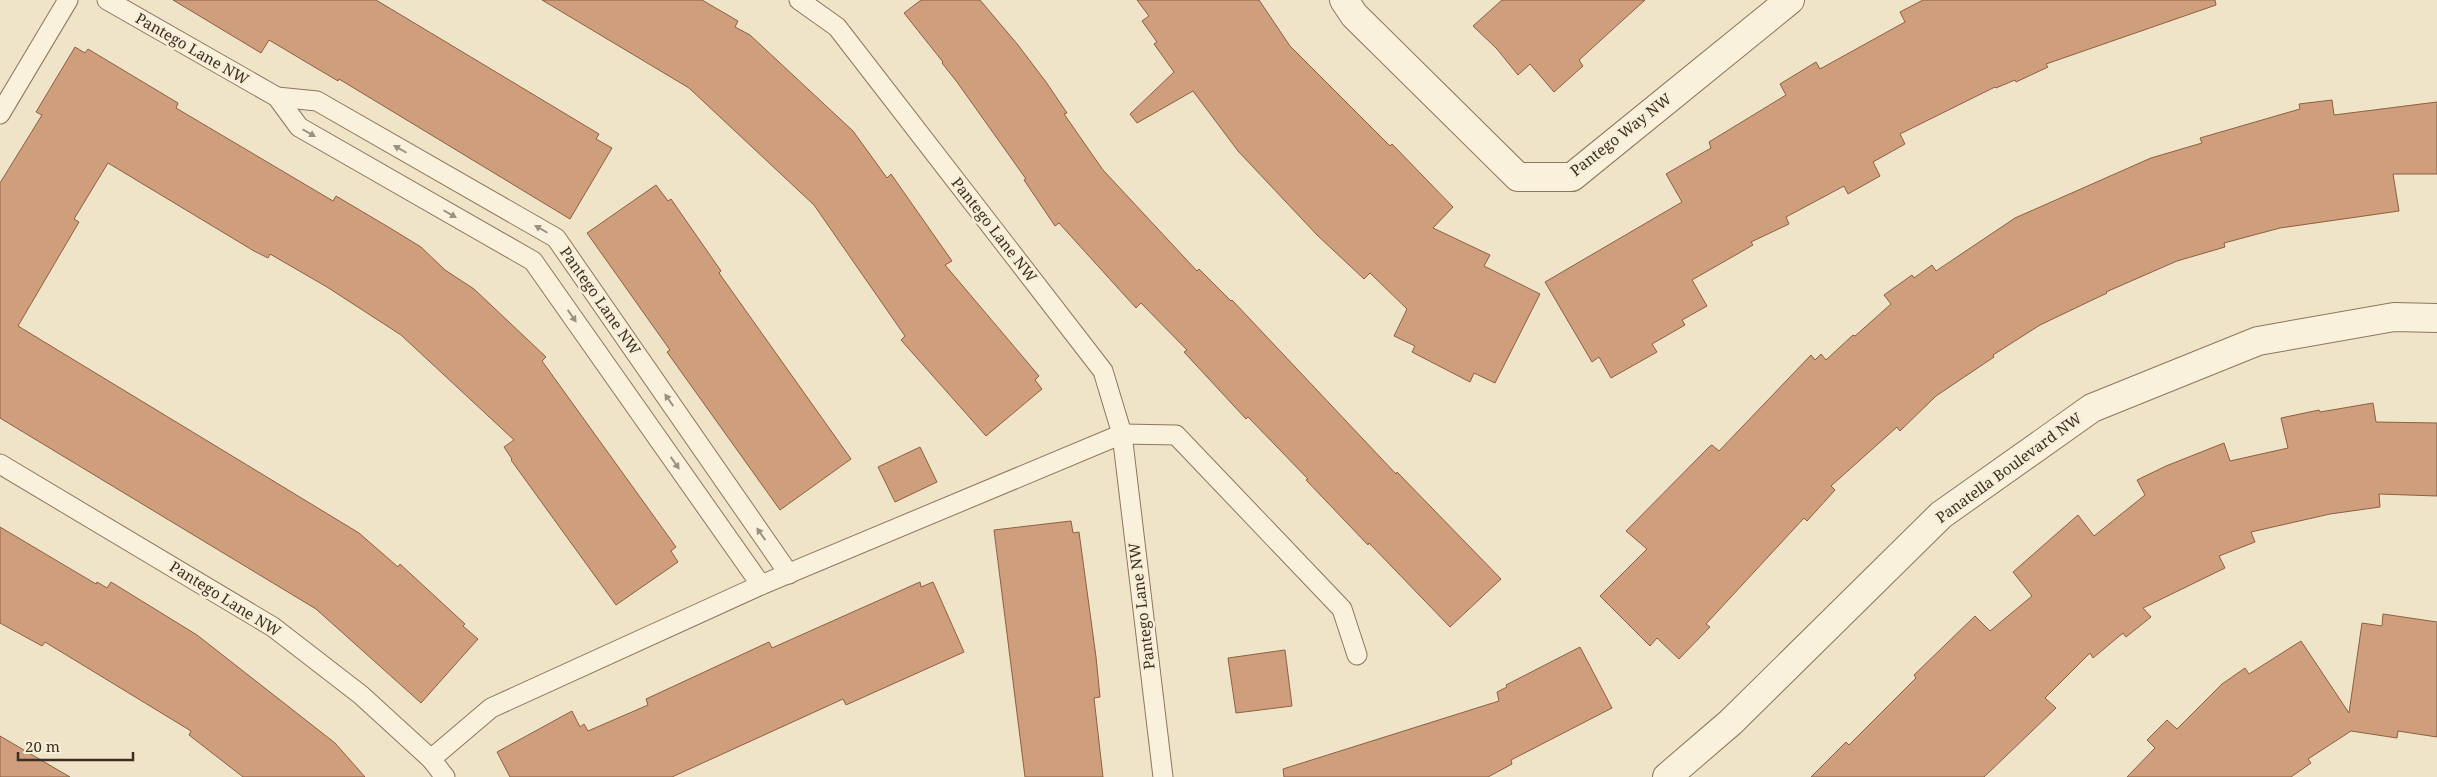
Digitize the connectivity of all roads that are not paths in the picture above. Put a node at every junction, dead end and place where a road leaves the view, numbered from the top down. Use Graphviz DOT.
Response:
graph roads {
  1 [pos="68,0"];
  2 [pos="107,0"];
  3 [pos="799,0"];
  4 [pos="1344,0"];
  5 [pos="1790,0"];
  6 [pos="277,97"];
  7 [pos="0,114"];
  8 [pos="2437,318"];
  9 [pos="1122,434"];
  10 [pos="0,464"];
  11 [pos="789,574"];
  12 [pos="761,585"];
  13 [pos="1357,655"];
  14 [pos="431,760"];
  15 [pos="445,777"];
  16 [pos="1162,777"];
  17 [pos="1667,777"];
  1 -- 7 [label="lane"];
  2 -- 6 [label="lane, Pantego Lane NW"];
  3 -- 9 [label="lane, Pantego Lane NW"];
  4 -- 5 [label="street, Pantego Way NW"];
  11 -- 6 [label="lane, Pantego Lane NW, one-way"];
  6 -- 12 [label="lane, Pantego Lane NW, one-way"];
  8 -- 17 [label="street, Panatella Boulevard NW"];
  9 -- 11 [label="lane"];
  9 -- 13 [label="lane"];
  9 -- 16 [label="lane, Pantego Lane NW"];
  10 -- 14 [label="lane, Pantego Lane NW"];
  11 -- 12 [label="lane"];
  12 -- 14 [label="lane"];
  14 -- 15 [label="lane, Pantego Lane NW"];
}
